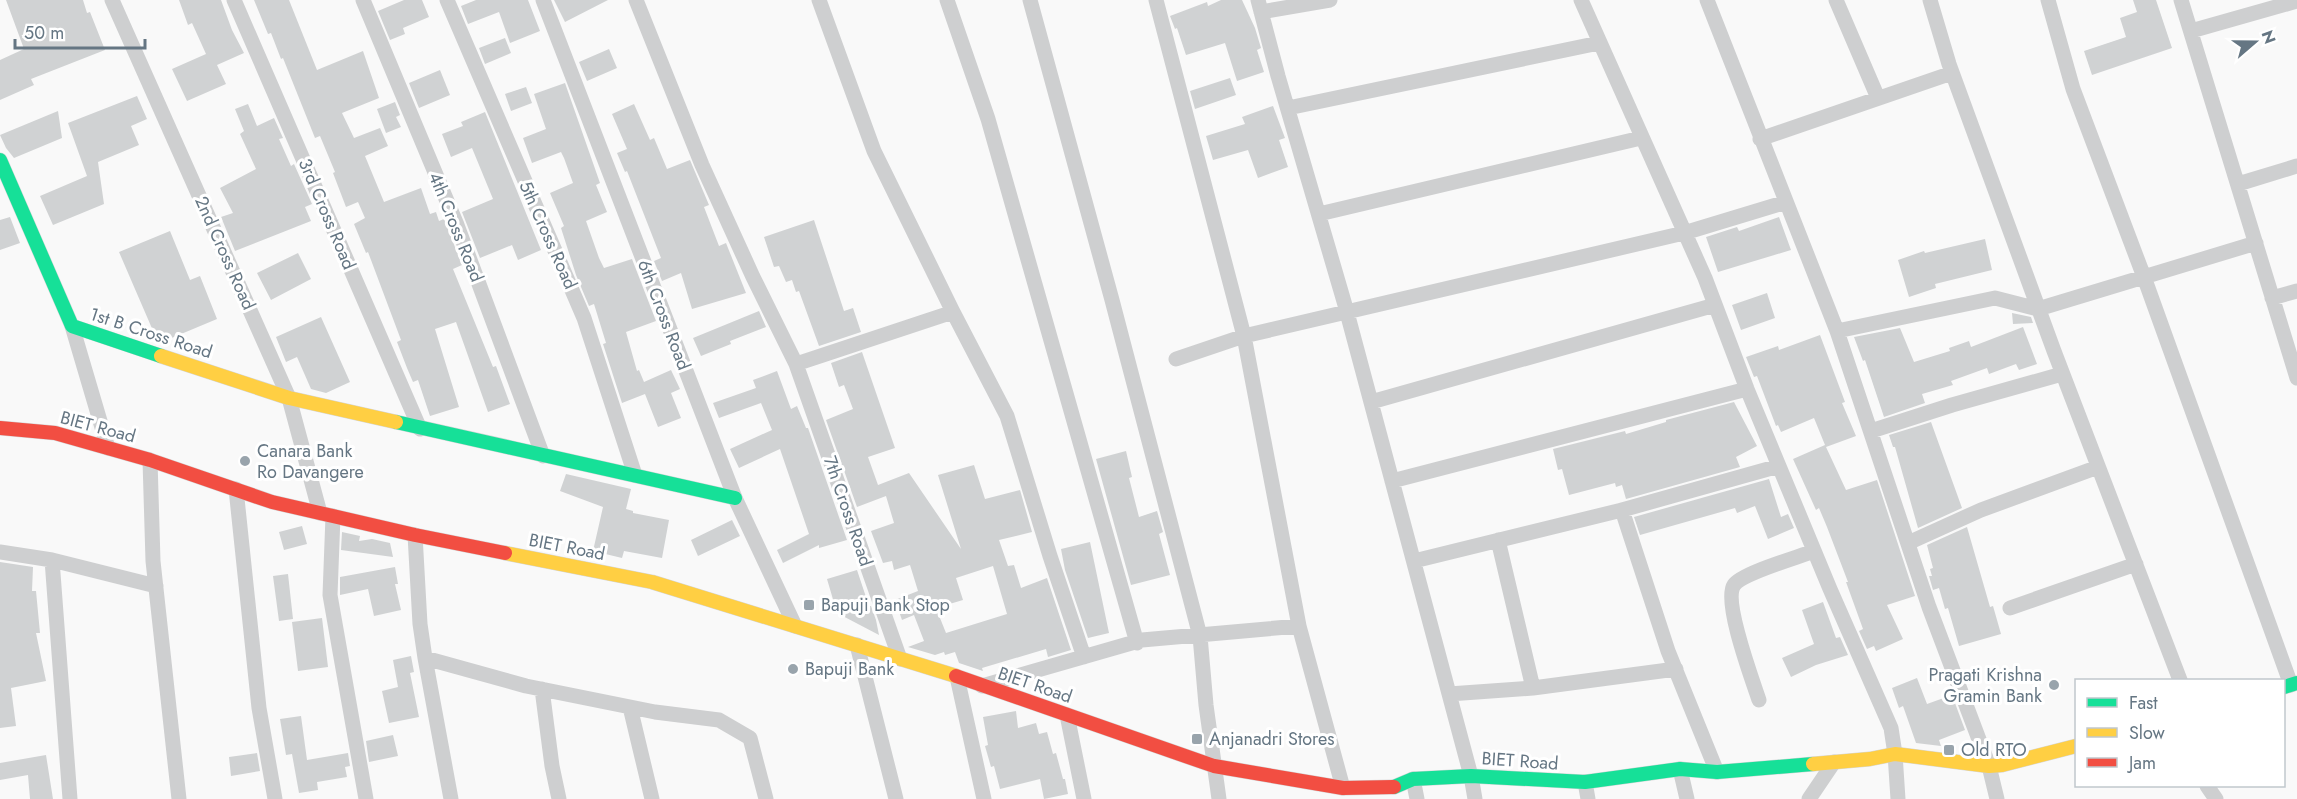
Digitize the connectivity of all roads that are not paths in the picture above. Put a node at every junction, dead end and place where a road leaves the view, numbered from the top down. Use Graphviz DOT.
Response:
graph roads {
  1 [pos="112,0"];
  2 [pos="234,0"];
  3 [pos="363,0"];
  4 [pos="447,0"];
  5 [pos="543,0"];
  6 [pos="636,0"];
  7 [pos="819,0"];
  8 [pos="947,0"];
  9 [pos="1030,0"];
  10 [pos="1156,0"];
  11 [pos="1330,0"];
  12 [pos="1581,0"];
  13 [pos="1707,0"];
  14 [pos="1836,0"];
  15 [pos="1930,0"];
  16 [pos="2048,0"];
  17 [pos="2181,0"];
  18 [pos="2297,1"];
  19 [pos="1260,6"];
  20 [pos="2191,31"];
  21 [pos="1599,43"];
  22 [pos="1952,73"];
  23 [pos="1878,98"];
  24 [pos="1288,108"];
  25 [pos="1641,138"];
  26 [pos="1760,139"];
  27 [pos="0,160"];
  28 [pos="2297,166"];
  29 [pos="2238,184"];
  30 [pos="1786,202"];
  31 [pos="1319,214"];
  32 [pos="1684,233"];
  33 [pos="2256,243"];
  34 [pos="2144,278"];
  35 [pos="2297,291"];
  36 [pos="2272,298"];
  37 [pos="1715,305"];
  38 [pos="2038,309"];
  39 [pos="953,312"];
  40 [pos="1348,313"];
  41 [pos="72,326"];
  42 [pos="1837,331"];
  43 [pos="1244,336"];
  44 [pos="1176,359"];
  45 [pos="796,364"];
  46 [pos="2062,374"];
  47 [pos="2297,378"];
  48 [pos="1747,389"];
  49 [pos="289,398"];
  50 [pos="1371,402"];
  51 [pos="0,428"];
  52 [pos="420,429"];
  53 [pos="1871,431"];
  54 [pos="108,448"];
  55 [pos="543,456"];
  56 [pos="150,460"];
  57 [pos="1779,466"];
  58 [pos="2098,467"];
  59 [pos="635,475"];
  60 [pos="1392,481"];
  61 [pos="236,489"];
  62 [pos="735,498"];
  63 [pos="1622,510"];
  64 [pos="326,514"];
  65 [pos="416,536"];
  66 [pos="1498,540"];
  67 [pos="1908,543"];
  68 [pos="1814,551"];
  69 [pos="0,552"];
  70 [pos="52,560"];
  71 [pos="1414,561"];
  72 [pos="2136,564"];
  73 [pos="156,586"];
  74 [pos="2010,608"];
  75 [pos="795,626"];
  76 [pos="1299,626"];
  77 [pos="1200,636"];
  78 [pos="1137,643"];
  79 [pos="857,645"];
  80 [pos="1084,657"];
  81 [pos="425,658"];
  82 [pos="900,659"];
  83 [pos="1676,669"];
  84 [pos="957,677"];
  85 [pos="2179,679"];
  86 [pos="2290,685"];
  87 [pos="982,686"];
  88 [pos="1533,688"];
  89 [pos="542,689"];
  90 [pos="1449,694"];
  91 [pos="1759,700"];
  92 [pos="630,707"];
  93 [pos="1066,715"];
  94 [pos="2075,746"];
  95 [pos="1895,754"];
  96 [pos="1834,762"];
  97 [pos="1214,766"];
  98 [pos="1989,766"];
  99 [pos="1680,769"];
  100 [pos="1717,772"];
  101 [pos="1471,776"];
  102 [pos="1413,778"];
  103 [pos="1585,782"];
  104 [pos="1343,788"];
  105 [pos="1325,792"];
  106 [pos="70,799"];
  107 [pos="179,799"];
  108 [pos="275,799"];
  109 [pos="366,799"];
  110 [pos="451,799"];
  111 [pos="559,799"];
  112 [pos="652,799"];
  113 [pos="766,799"];
  114 [pos="896,799"];
  115 [pos="984,799"];
  116 [pos="1084,799"];
  117 [pos="1219,799"];
  118 [pos="1417,799"];
  119 [pos="1475,799"];
  120 [pos="1588,799"];
  121 [pos="1687,799"];
  122 [pos="1809,799"];
  123 [pos="1898,799"];
  124 [pos="1997,799"];
  1 -- 49 [label="street, 2nd Cross Road"];
  2 -- 52 [label="street, 3rd Cross Road"];
  3 -- 55 [label="street, 4th Cross Road"];
  4 -- 59 [label="street, 5th Cross Road"];
  5 -- 62 [label="street, 6th Cross Road"];
  6 -- 45 [label="street, 7th Cross Road"];
  7 -- 39 [label="street"];
  8 -- 78 [label="street"];
  9 -- 77 [label="street"];
  10 -- 43 [label="street"];
  11 -- 19 [label="street"];
  12 -- 21 [label="street"];
  13 -- 26 [label="street"];
  14 -- 23 [label="street"];
  15 -- 22 [label="street"];
  16 -- 34 [label="street"];
  17 -- 20 [label="street"];
  18 -- 20 [label="street"];
  19 -- 24 [label="street"];
  20 -- 29 [label="street"];
  21 -- 24 [label="street"];
  21 -- 25 [label="street"];
  22 -- 23 [label="street"];
  22 -- 38 [label="street"];
  23 -- 26 [label="street"];
  24 -- 31 [label="street"];
  25 -- 31 [label="street"];
  25 -- 32 [label="street"];
  26 -- 30 [label="street"];
  27 -- 41 [label="street, 1st B Cross Road"];
  28 -- 29 [label="street"];
  29 -- 33 [label="street"];
  30 -- 32 [label="street"];
  30 -- 42 [label="street"];
  31 -- 40 [label="street"];
  32 -- 37 [label="street"];
  32 -- 40 [label="street"];
  33 -- 34 [label="street"];
  33 -- 36 [label="street"];
  34 -- 38 [label="street"];
  34 -- 86 [label="street"];
  35 -- 36 [label="street"];
  36 -- 47 [label="street"];
  37 -- 48 [label="street"];
  37 -- 50 [label="street"];
  38 -- 42 [label="street"];
  38 -- 46 [label="street"];
  39 -- 45 [label="street"];
  39 -- 80 [label="street"];
  40 -- 43 [label="street"];
  40 -- 50 [label="street"];
  41 -- 49 [label="street, 1st B Cross Road"];
  41 -- 54 [label="street"];
  42 -- 53 [label="street"];
  43 -- 44 [label="street"];
  43 -- 76 [label="street"];
  45 -- 82 [label="street, 7th Cross Road"];
  46 -- 53 [label="street"];
  46 -- 58 [label="street"];
  48 -- 57 [label="street"];
  48 -- 60 [label="street"];
  49 -- 52 [label="street, 1st B Cross Road"];
  49 -- 64 [label="street, 2nd Cross Road"];
  50 -- 60 [label="street"];
  51 -- 54 [label="street, BIET Road"];
  52 -- 55 [label="street, 1st B Cross Road"];
  53 -- 67 [label="street"];
  54 -- 56 [label="street, BIET Road"];
  55 -- 59 [label="street, 1st B Cross Road"];
  56 -- 61 [label="street, BIET Road"];
  56 -- 73 [label="street"];
  57 -- 63 [label="street"];
  57 -- 68 [label="street"];
  58 -- 67 [label="street"];
  58 -- 72 [label="street"];
  59 -- 62 [label="street, 1st B Cross Road"];
  60 -- 71 [label="street"];
  61 -- 64 [label="street, BIET Road"];
  61 -- 108 [label="street"];
  62 -- 75 [label="street, 6th Cross Road"];
  63 -- 66 [label="street"];
  63 -- 83 [label="street"];
  64 -- 65 [label="street, BIET Road"];
  64 -- 109 [label="street, 2nd Cross Road"];
  65 -- 75 [label="street, BIET Road"];
  65 -- 81 [label="street"];
  66 -- 71 [label="street"];
  66 -- 88 [label="street"];
  67 -- 98 [label="street"];
  68 -- 91 [label="street"];
  68 -- 95 [label="street"];
  69 -- 70 [label="street"];
  70 -- 73 [label="street"];
  70 -- 106 [label="street"];
  71 -- 90 [label="street"];
  72 -- 74 [label="street"];
  72 -- 85 [label="street"];
  73 -- 107 [label="street"];
  75 -- 79 [label="street, BIET Road"];
  76 -- 77 [label="street"];
  76 -- 104 [label="street"];
  77 -- 78 [label="street"];
  77 -- 97 [label="street"];
  78 -- 80 [label="street"];
  79 -- 82 [label="street, BIET Road"];
  79 -- 114 [label="street"];
  80 -- 87 [label="street"];
  81 -- 89 [label="street"];
  81 -- 110 [label="street"];
  82 -- 84 [label="street, BIET Road"];
  83 -- 88 [label="street"];
  83 -- 100 [label="street"];
  84 -- 87 [label="street, BIET Road"];
  84 -- 115 [label="street"];
  87 -- 93 [label="street, BIET Road"];
  88 -- 90 [label="street"];
  89 -- 92 [label="street"];
  89 -- 111 [label="street"];
  90 -- 101 [label="street"];
  92 -- 112 [label="street"];
  92 -- 113 [label="street"];
  93 -- 97 [label="street, BIET Road"];
  93 -- 116 [label="street"];
  94 -- 98 [label="street, BIET Road"];
  95 -- 96 [label="street, BIET Road"];
  95 -- 98 [label="street, BIET Road"];
  95 -- 123 [label="street"];
  96 -- 100 [label="street, BIET Road"];
  96 -- 122 [label="street"];
  97 -- 105 [label="street, BIET Road"];
  97 -- 117 [label="street"];
  98 -- 124 [label="street"];
  99 -- 100 [label="street, BIET Road"];
  99 -- 103 [label="street, BIET Road"];
  99 -- 121 [label="street"];
  101 -- 102 [label="street, BIET Road"];
  101 -- 103 [label="street, BIET Road"];
  101 -- 119 [label="street"];
  102 -- 104 [label="street, BIET Road"];
  102 -- 118 [label="street"];
  103 -- 120 [label="street"];
  104 -- 105 [label="street, BIET Road"];
}
